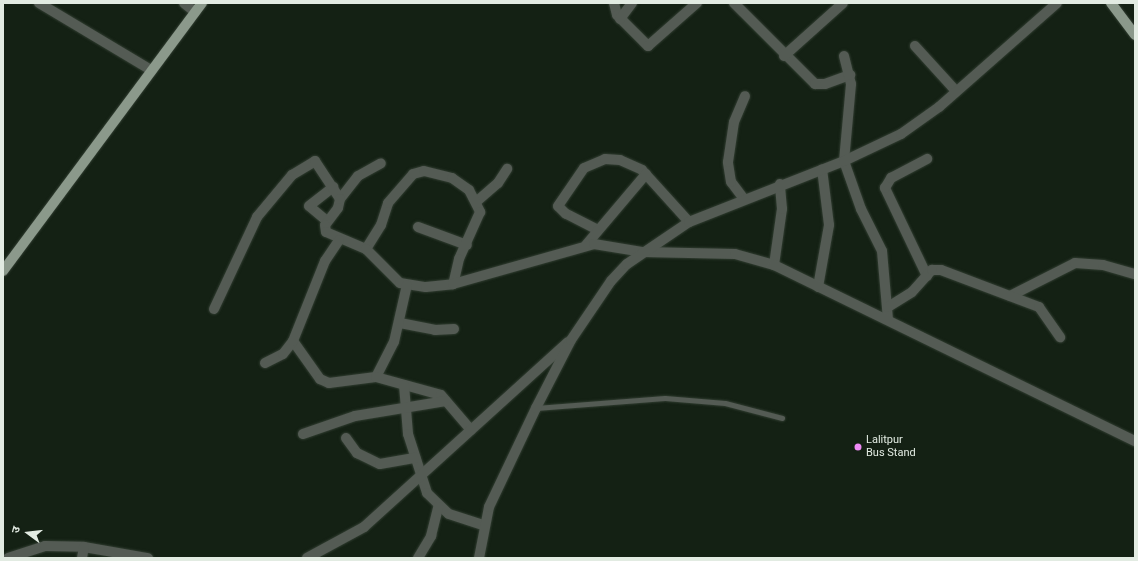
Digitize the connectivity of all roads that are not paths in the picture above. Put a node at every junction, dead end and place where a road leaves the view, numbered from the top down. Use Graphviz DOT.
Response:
graph roads {
  1 [pos="39,3"];
  2 [pos="184,3"];
  3 [pos="202,3"];
  4 [pos="614,3"];
  5 [pos="632,3"];
  6 [pos="697,3"];
  7 [pos="734,3"];
  8 [pos="843,3"];
  9 [pos="1057,3"];
  10 [pos="1111,3"];
  11 [pos="195,12"];
  12 [pos="620,19"];
  13 [pos="1135,35"];
  14 [pos="915,46"];
  15 [pos="784,56"];
  16 [pos="844,56"];
  17 [pos="151,70"];
  18 [pos="850,75"];
  19 [pos="956,91"];
  20 [pos="745,96"];
  21 [pos="927,159"];
  22 [pos="844,161"];
  23 [pos="381,163"];
  24 [pos="507,169"];
  25 [pos="822,169"];
  26 [pos="646,174"];
  27 [pos="780,184"];
  28 [pos="333,187"];
  29 [pos="340,199"];
  30 [pos="744,199"];
  31 [pos="476,202"];
  32 [pos="327,221"];
  33 [pos="689,222"];
  34 [pos="418,227"];
  35 [pos="598,230"];
  36 [pos="340,240"];
  37 [pos="467,244"];
  38 [pos="586,245"];
  39 [pos="366,249"];
  40 [pos="643,252"];
  41 [pos="774,265"];
  42 [pos="3,271"];
  43 [pos="1135,274"];
  44 [pos="927,276"];
  45 [pos="453,284"];
  46 [pos="407,285"];
  47 [pos="818,286"];
  48 [pos="1010,296"];
  49 [pos="888,307"];
  50 [pos="214,309"];
  51 [pos="888,320"];
  52 [pos="400,323"];
  53 [pos="454,329"];
  54 [pos="1060,337"];
  55 [pos="571,340"];
  56 [pos="293,341"];
  57 [pos="265,363"];
  58 [pos="376,377"];
  59 [pos="404,385"];
  60 [pos="446,401"];
  61 [pos="404,408"];
  62 [pos="536,408"];
  63 [pos="782,418"];
  64 [pos="471,430"];
  65 [pos="303,434"];
  66 [pos="346,438"];
  67 [pos="1135,441"];
  68 [pos="415,458"];
  69 [pos="422,477"];
  70 [pos="438,507"];
  71 [pos="483,525"];
  72 [pos="84,547"];
  73 [pos="11,557"];
  74 [pos="82,558"];
  75 [pos="147,558"];
  76 [pos="307,558"];
  77 [pos="418,558"];
  78 [pos="479,558"];
  1 -- 17 [label="street"];
  2 -- 11 [label="street"];
  3 -- 11 [label="main road"];
  4 -- 12 [label="street"];
  5 -- 12 [label="street"];
  6 -- 12 [label="street"];
  7 -- 15 [label="street"];
  8 -- 15 [label="street"];
  9 -- 19 [label="street"];
  10 -- 13 [label="main road"];
  11 -- 17 [label="main road"];
  14 -- 19 [label="street"];
  15 -- 18 [label="street"];
  16 -- 18 [label="street"];
  17 -- 42 [label="main road"];
  18 -- 22 [label="street"];
  19 -- 22 [label="street"];
  20 -- 30 [label="street"];
  21 -- 44 [label="street"];
  22 -- 25 [label="street"];
  22 -- 49 [label="street"];
  23 -- 29 [label="street"];
  24 -- 31 [label="street"];
  25 -- 27 [label="street"];
  25 -- 47 [label="street"];
  26 -- 33 [label="street"];
  26 -- 35 [label="street"];
  26 -- 35 [label="street"];
  27 -- 30 [label="street"];
  27 -- 41 [label="street"];
  28 -- 29 [label="street"];
  28 -- 32 [label="street"];
  28 -- 50 [label="street"];
  29 -- 32 [label="street"];
  30 -- 33 [label="street"];
  31 -- 37 [label="street"];
  31 -- 39 [label="street"];
  32 -- 36 [label="street"];
  33 -- 40 [label="street"];
  34 -- 37 [label="street"];
  35 -- 38 [label="street"];
  36 -- 39 [label="street"];
  36 -- 56 [label="street"];
  37 -- 45 [label="street"];
  38 -- 40 [label="street"];
  38 -- 45 [label="street"];
  39 -- 46 [label="street"];
  40 -- 41 [label="street"];
  40 -- 55 [label="street"];
  41 -- 47 [label="street"];
  43 -- 48 [label="street"];
  44 -- 48 [label="street"];
  44 -- 49 [label="street"];
  45 -- 46 [label="street"];
  46 -- 52 [label="street"];
  47 -- 51 [label="street"];
  48 -- 54 [label="street"];
  49 -- 51 [label="street"];
  51 -- 67 [label="street"];
  52 -- 53 [label="street"];
  52 -- 58 [label="street"];
  55 -- 62 [label="street"];
  55 -- 64 [label="street"];
  56 -- 57 [label="street"];
  56 -- 58 [label="street"];
  58 -- 59 [label="street"];
  59 -- 60 [label="street"];
  59 -- 61 [label="street"];
  60 -- 61 [label="street"];
  60 -- 64 [label="street"];
  61 -- 65 [label="street"];
  61 -- 68 [label="street"];
  62 -- 63 [label="lane"];
  62 -- 71 [label="street"];
  64 -- 69 [label="street"];
  66 -- 68 [label="street"];
  68 -- 69 [label="street"];
  69 -- 70 [label="street"];
  69 -- 76 [label="street"];
  70 -- 71 [label="street"];
  70 -- 77 [label="street"];
  71 -- 78 [label="street"];
  72 -- 73 [label="street"];
  72 -- 74 [label="street"];
  72 -- 75 [label="street"];
}
